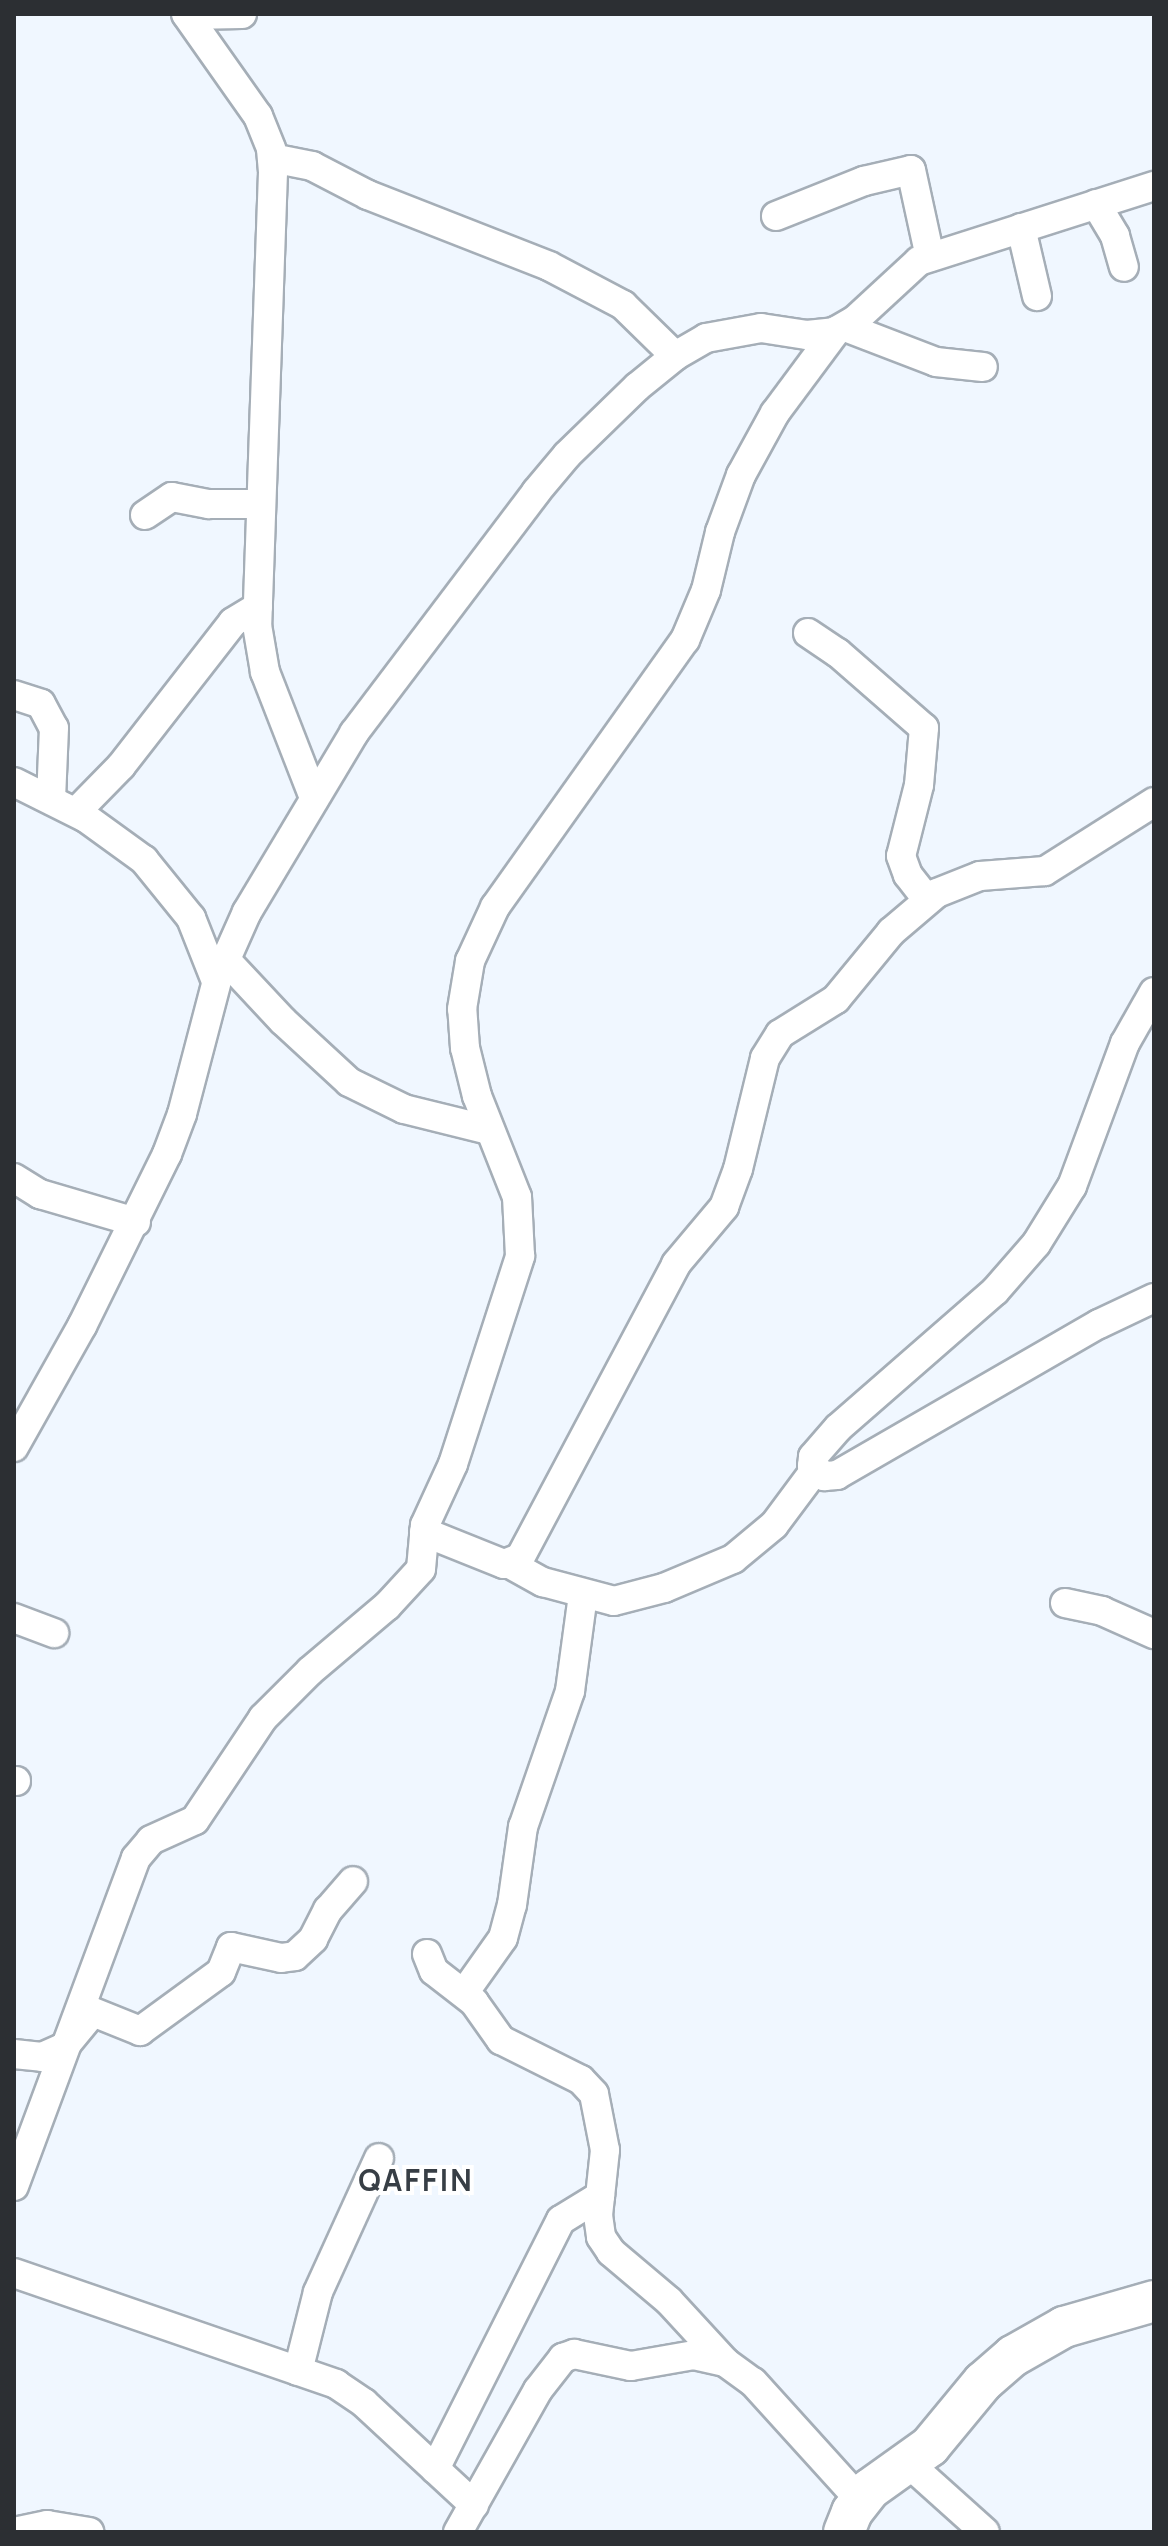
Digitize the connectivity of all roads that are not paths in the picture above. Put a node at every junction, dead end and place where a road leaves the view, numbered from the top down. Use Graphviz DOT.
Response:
graph roads {
  1 [pos="242,14"];
  2 [pos="187,15"];
  3 [pos="272,158"];
  4 [pos="1154,186"];
  5 [pos="1096,204"];
  6 [pos="776,216"];
  7 [pos="1021,228"];
  8 [pos="930,257"];
  9 [pos="1124,267"];
  10 [pos="1037,296"];
  11 [pos="841,329"];
  12 [pos="675,356"];
  13 [pos="983,367"];
  14 [pos="260,504"];
  15 [pos="145,515"];
  16 [pos="258,607"];
  17 [pos="808,633"];
  18 [pos="14,695"];
  19 [pos="14,782"];
  20 [pos="314,798"];
  21 [pos="1154,802"];
  22 [pos="64,805"];
  23 [pos="927,899"];
  24 [pos="221,970"];
  25 [pos="1154,992"];
  26 [pos="489,1130"];
  27 [pos="14,1178"];
  28 [pos="136,1222"];
  29 [pos="1154,1298"];
  30 [pos="14,1447"];
  31 [pos="815,1470"];
  32 [pos="424,1532"];
  33 [pos="510,1564"];
  34 [pos="583,1595"];
  35 [pos="1065,1603"];
  36 [pos="14,1618"];
  37 [pos="54,1633"];
  38 [pos="1154,1634"];
  39 [pos="353,1881"];
  40 [pos="427,1954"];
  41 [pos="464,1993"];
  42 [pos="64,2047"];
  43 [pos="14,2054"];
  44 [pos="379,2158"];
  45 [pos="14,2186"];
  46 [pos="600,2196"];
  47 [pos="14,2273"];
  48 [pos="1154,2301"];
  49 [pos="725,2362"];
  50 [pos="298,2371"];
  51 [pos="908,2463"];
  52 [pos="435,2469"];
  53 [pos="474,2505"];
  54 [pos="852,2516"];
  55 [pos="14,2532"];
  56 [pos="89,2532"];
  57 [pos="458,2532"];
  58 [pos="985,2532"];
  1 -- 2 [label="street"];
  2 -- 3 [label="street"];
  3 -- 12 [label="street"];
  3 -- 14 [label="street"];
  4 -- 5 [label="street"];
  5 -- 7 [label="street"];
  5 -- 9 [label="street"];
  6 -- 8 [label="street"];
  7 -- 8 [label="street"];
  7 -- 10 [label="street"];
  8 -- 11 [label="street"];
  11 -- 12 [label="street"];
  11 -- 13 [label="street"];
  11 -- 26 [label="street"];
  12 -- 20 [label="street"];
  14 -- 15 [label="street"];
  14 -- 16 [label="street"];
  16 -- 20 [label="street"];
  16 -- 22 [label="street"];
  17 -- 23 [label="street"];
  18 -- 22 [label="street"];
  19 -- 22 [label="street"];
  20 -- 24 [label="street"];
  21 -- 23 [label="street"];
  22 -- 24 [label="street"];
  23 -- 33 [label="street"];
  24 -- 26 [label="street"];
  24 -- 28 [label="street"];
  25 -- 31 [label="street"];
  26 -- 32 [label="street"];
  27 -- 28 [label="street"];
  28 -- 30 [label="street"];
  29 -- 31 [label="street"];
  31 -- 34 [label="street"];
  32 -- 33 [label="street"];
  32 -- 42 [label="street"];
  33 -- 34 [label="street"];
  34 -- 41 [label="street"];
  35 -- 38 [label="street"];
  36 -- 37 [label="street"];
  39 -- 42 [label="street"];
  40 -- 41 [label="street"];
  41 -- 46 [label="street"];
  42 -- 43 [label="street"];
  42 -- 45 [label="street"];
  44 -- 50 [label="street"];
  46 -- 49 [label="street"];
  46 -- 52 [label="street"];
  47 -- 50 [label="street"];
  48 -- 51 [label="street"];
  49 -- 53 [label="street"];
  49 -- 54 [label="street"];
  50 -- 52 [label="street"];
  51 -- 54 [label="street"];
  51 -- 58 [label="street"];
  52 -- 53 [label="street"];
  53 -- 57 [label="street"];
  55 -- 56 [label="street"];
}
